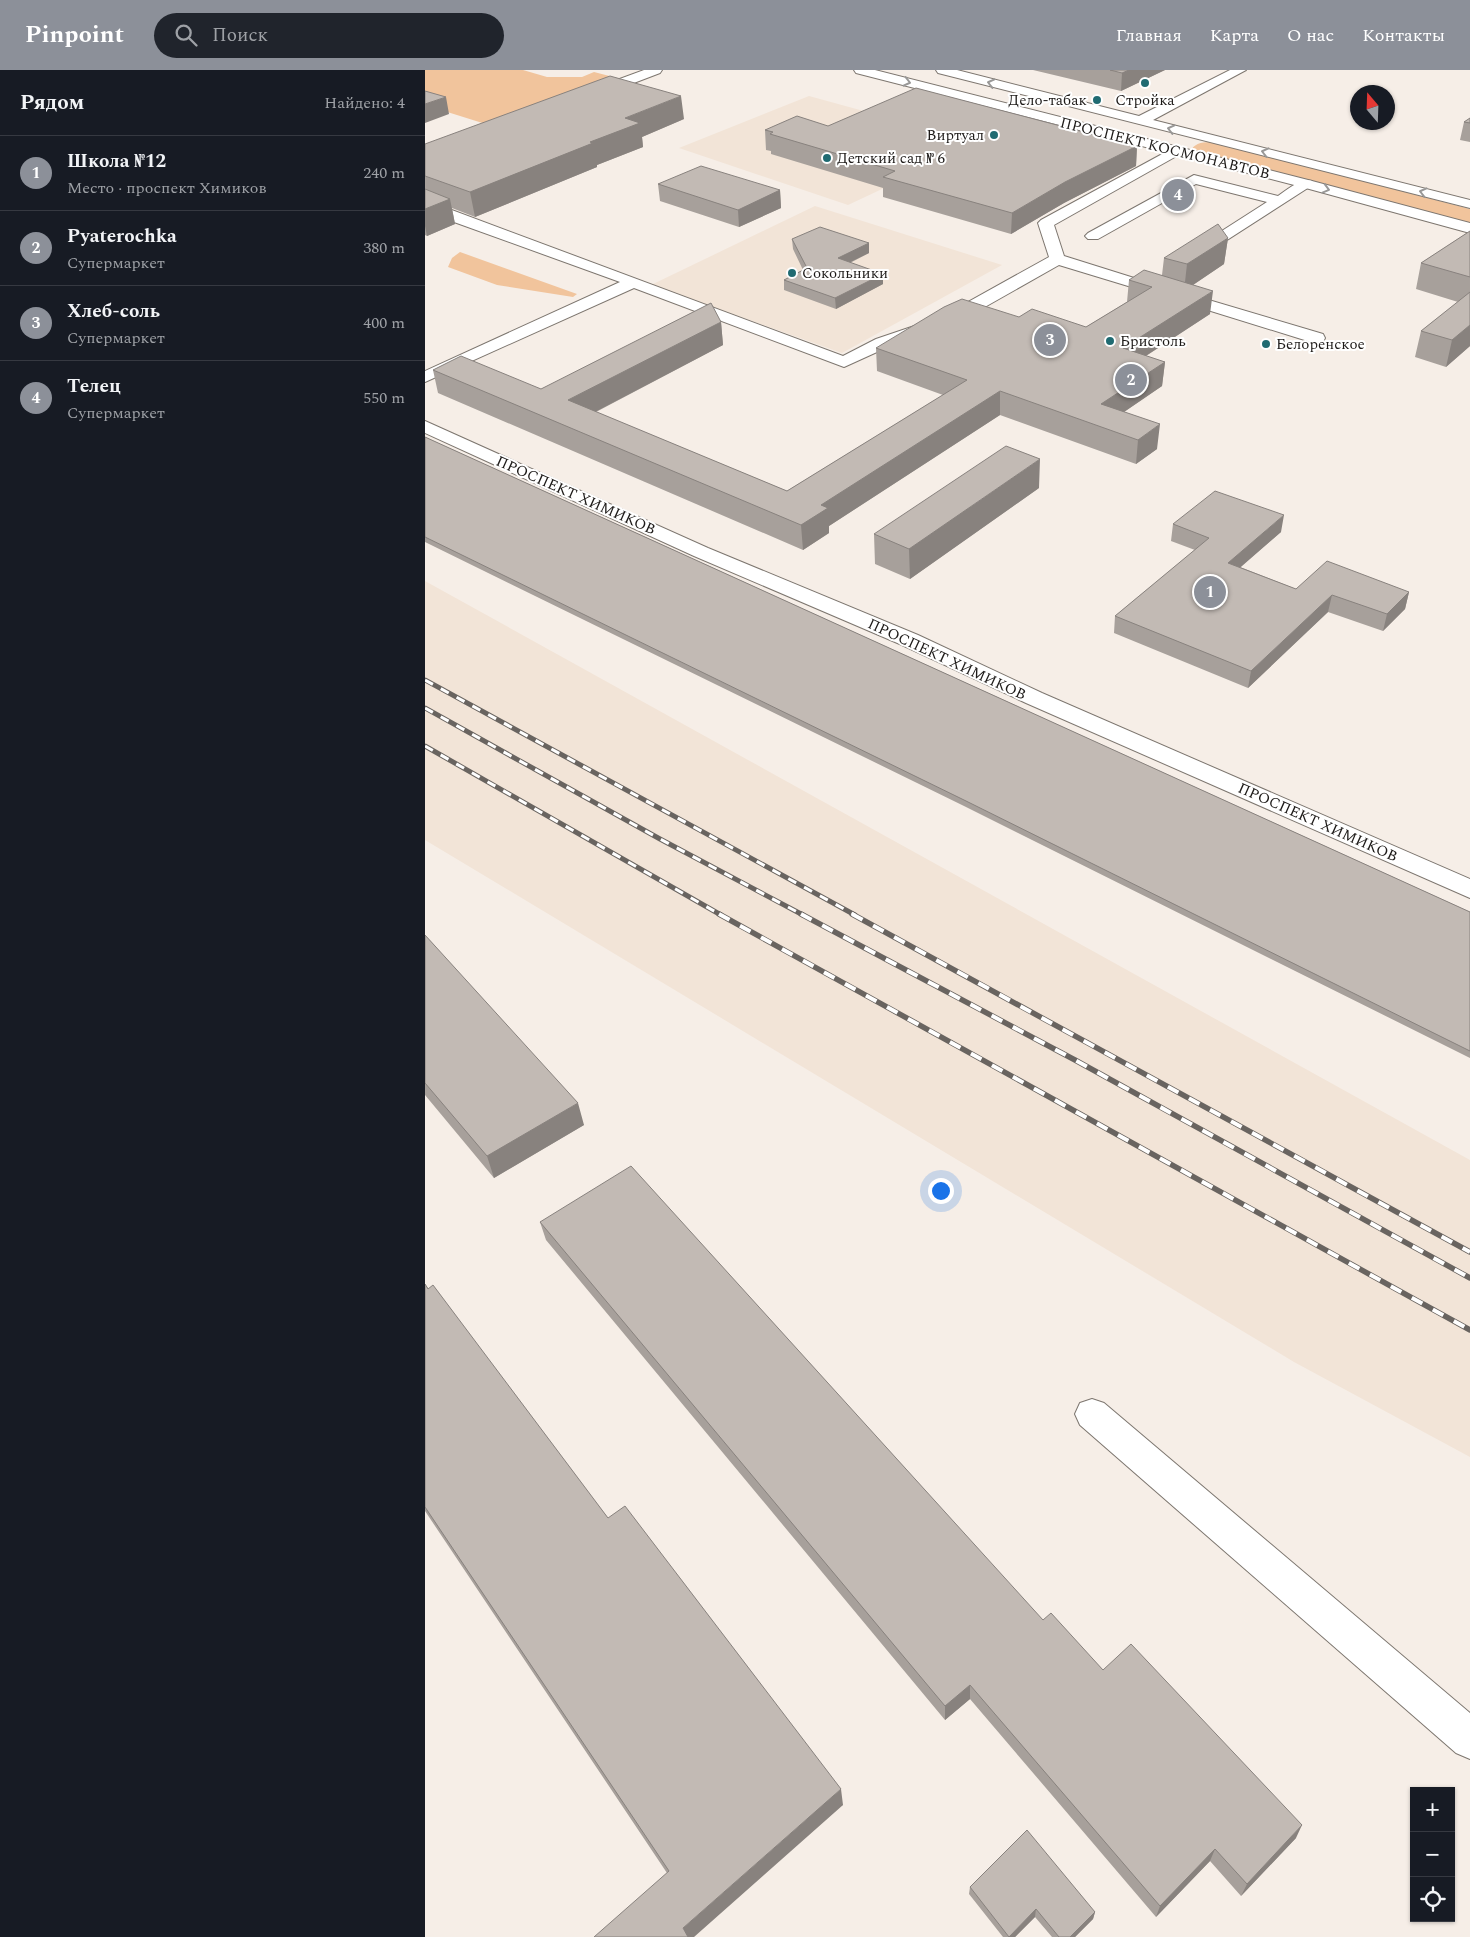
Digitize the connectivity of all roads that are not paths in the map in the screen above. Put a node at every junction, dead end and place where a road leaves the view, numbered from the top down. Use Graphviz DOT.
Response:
graph roads {
  1 [pos="656,70"];
  2 [pos="860,70"];
  3 [pos="942,70"];
  4 [pos="1240,70"];
  5 [pos="579,99"];
  6 [pos="1140,121"];
  7 [pos="1202,136"];
  8 [pos="1177,150"];
  9 [pos="1307,184"];
  10 [pos="1279,201"];
  11 [pos="425,204"];
  12 [pos="1470,204"];
  13 [pos="1470,228"];
  14 [pos="1093,236"];
  15 [pos="1057,259"];
  16 [pos="1177,266"];
  17 [pos="1160,276"];
  18 [pos="634,282"];
  19 [pos="1144,286"];
  20 [pos="1317,338"];
  21 [pos="425,377"];
  22 [pos="425,426"];
  23 [pos="1470,889"];
  24 [pos="1092,1414"];
  25 [pos="1470,1739"];
  1 -- 5 [label="street"];
  2 -- 8 [label="street, ПРОСПЕКТ КОСМОНАВТОВ, one-way"];
  6 -- 3 [label="street, ПРОСПЕКТ КОСМОНАВТОВ, one-way"];
  4 -- 6 [label="street"];
  7 -- 6 [label="street, ПРОСПЕКТ КОСМОНАВТОВ, one-way"];
  7 -- 8 [label="street"];
  12 -- 7 [label="street, ПРОСПЕКТ КОСМОНАВТОВ, one-way"];
  8 -- 9 [label="street, ПРОСПЕКТ КОСМОНАВТОВ"];
  8 -- 15 [label="street"];
  9 -- 10 [label="street"];
  9 -- 13 [label="street, ПРОСПЕКТ КОСМОНАВТОВ, one-way"];
  10 -- 14 [label="street"];
  10 -- 16 [label="street"];
  11 -- 18 [label="street"];
  15 -- 18 [label="street"];
  15 -- 19 [label="street"];
  17 -- 19 [label="street"];
  18 -- 21 [label="street"];
  19 -- 20 [label="street"];
  22 -- 23 [label="street, ПРОСПЕКТ ХИМИКОВ"];
  24 -- 25 [label="street"];
}
